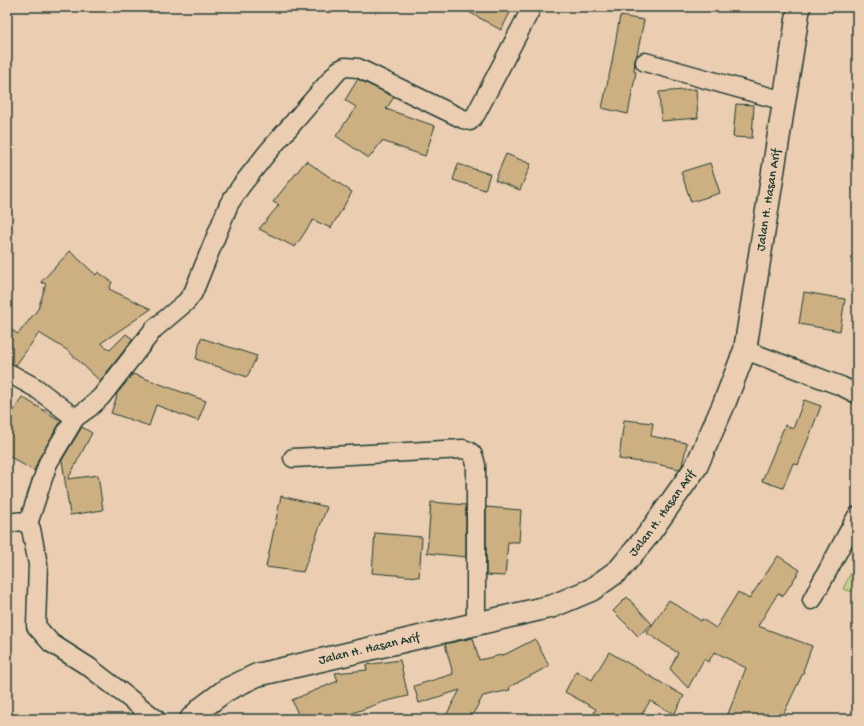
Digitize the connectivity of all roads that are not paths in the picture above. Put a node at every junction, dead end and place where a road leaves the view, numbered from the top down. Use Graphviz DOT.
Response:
graph roads {
  1 [pos="532,7"];
  2 [pos="799,7"];
  3 [pos="645,62"];
  4 [pos="784,101"];
  5 [pos="746,350"];
  6 [pos="7,372"];
  7 [pos="857,394"];
  8 [pos="75,418"];
  9 [pos="293,458"];
  10 [pos="857,516"];
  11 [pos="7,524"];
  12 [pos="28,524"];
  13 [pos="812,600"];
  14 [pos="476,624"];
  15 [pos="156,719"];
  16 [pos="191,719"];
  1 -- 8 [label="street"];
  2 -- 4 [label="main road, Jalan H. Hasan Arif"];
  3 -- 4 [label="street"];
  4 -- 5 [label="main road, Jalan H. Hasan Arif"];
  5 -- 7 [label="street"];
  5 -- 14 [label="main road, Jalan H. Hasan Arif"];
  6 -- 8 [label="street"];
  8 -- 12 [label="street"];
  9 -- 14 [label="street"];
  10 -- 13 [label="street"];
  11 -- 12 [label="street"];
  12 -- 15 [label="street"];
  14 -- 16 [label="main road, Jalan H. Hasan Arif"];
}
